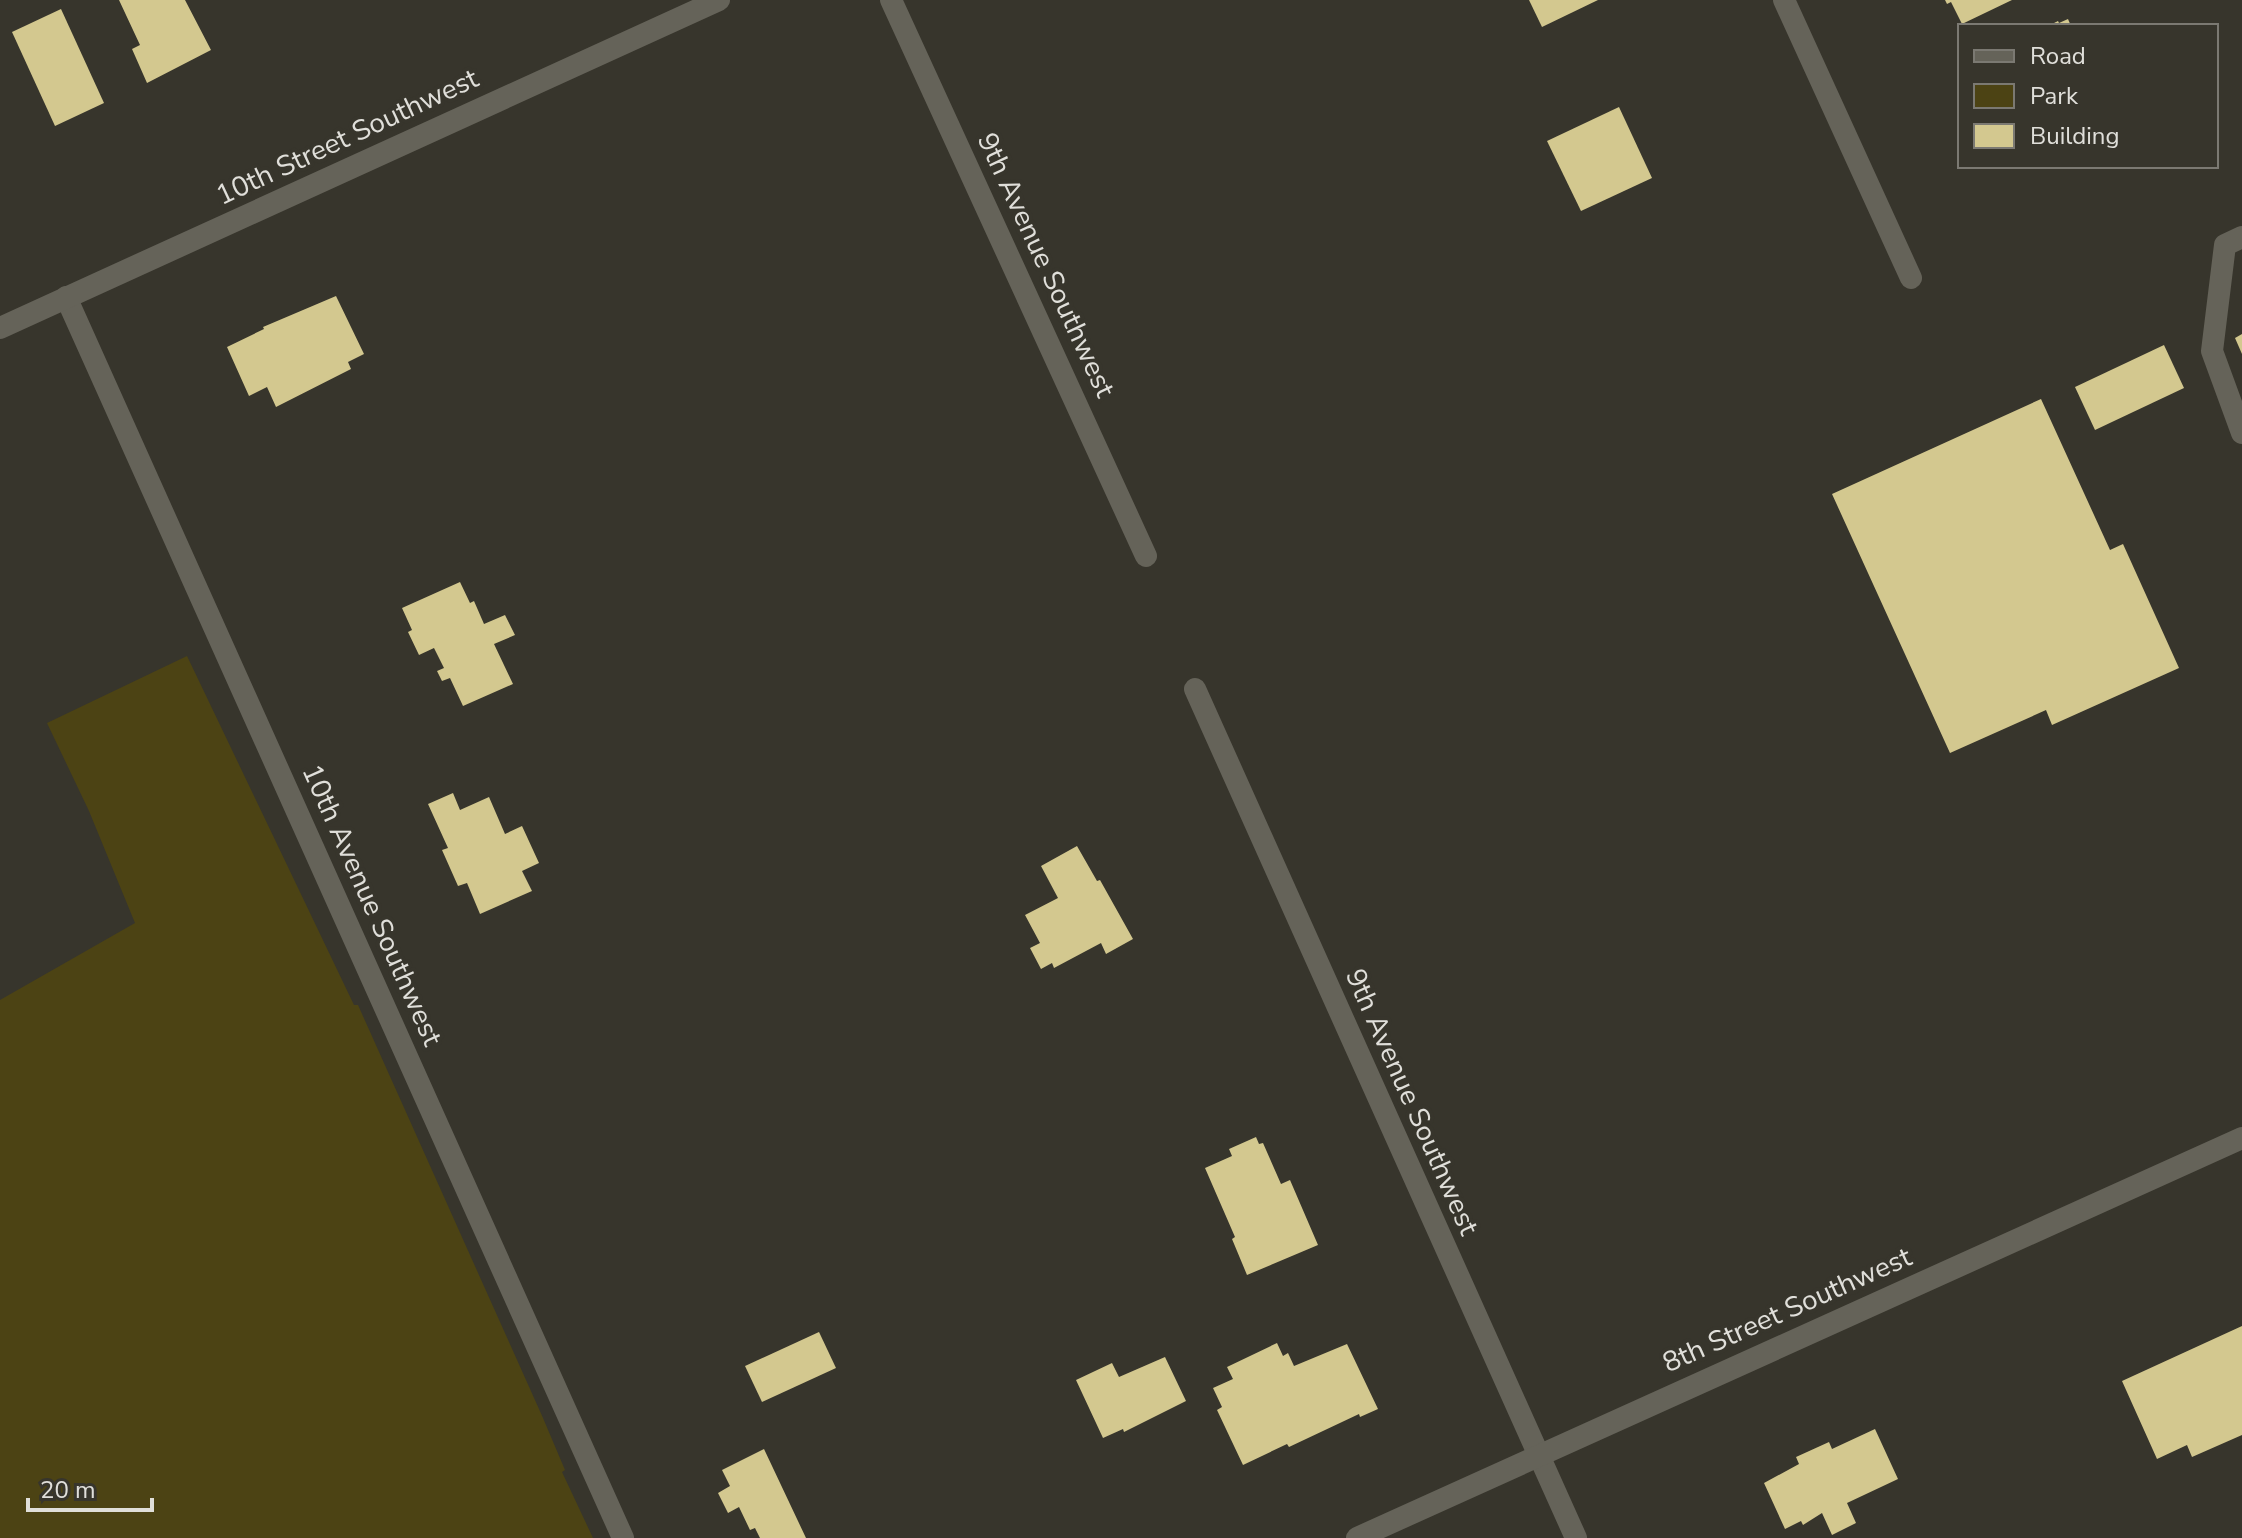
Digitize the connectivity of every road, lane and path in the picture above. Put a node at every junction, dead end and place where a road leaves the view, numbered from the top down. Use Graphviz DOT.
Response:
graph roads {
  1 [pos="719,0"];
  2 [pos="891,0"];
  3 [pos="1784,0"];
  4 [pos="2242,237"];
  5 [pos="1911,278"];
  6 [pos="66,297"];
  7 [pos="0,328"];
  8 [pos="2242,433"];
  9 [pos="1146,556"];
  10 [pos="1195,689"];
  11 [pos="2242,1138"];
  12 [pos="1537,1456"];
  13 [pos="623,1538"];
  14 [pos="1357,1538"];
  15 [pos="1576,1538"];
  1 -- 6 [label="street, 10th Street Southwest"];
  2 -- 9 [label="street, 9th Avenue Southwest"];
  3 -- 5 [label="street"];
  4 -- 8 [label="street"];
  6 -- 7 [label="street, 10th Street Southwest"];
  6 -- 13 [label="street, 10th Avenue Southwest"];
  10 -- 12 [label="street, 9th Avenue Southwest"];
  11 -- 12 [label="street, 8th Street Southwest"];
  12 -- 14 [label="street, 8th Street Southwest"];
  12 -- 15 [label="street, 9th Avenue Southwest"];
}
